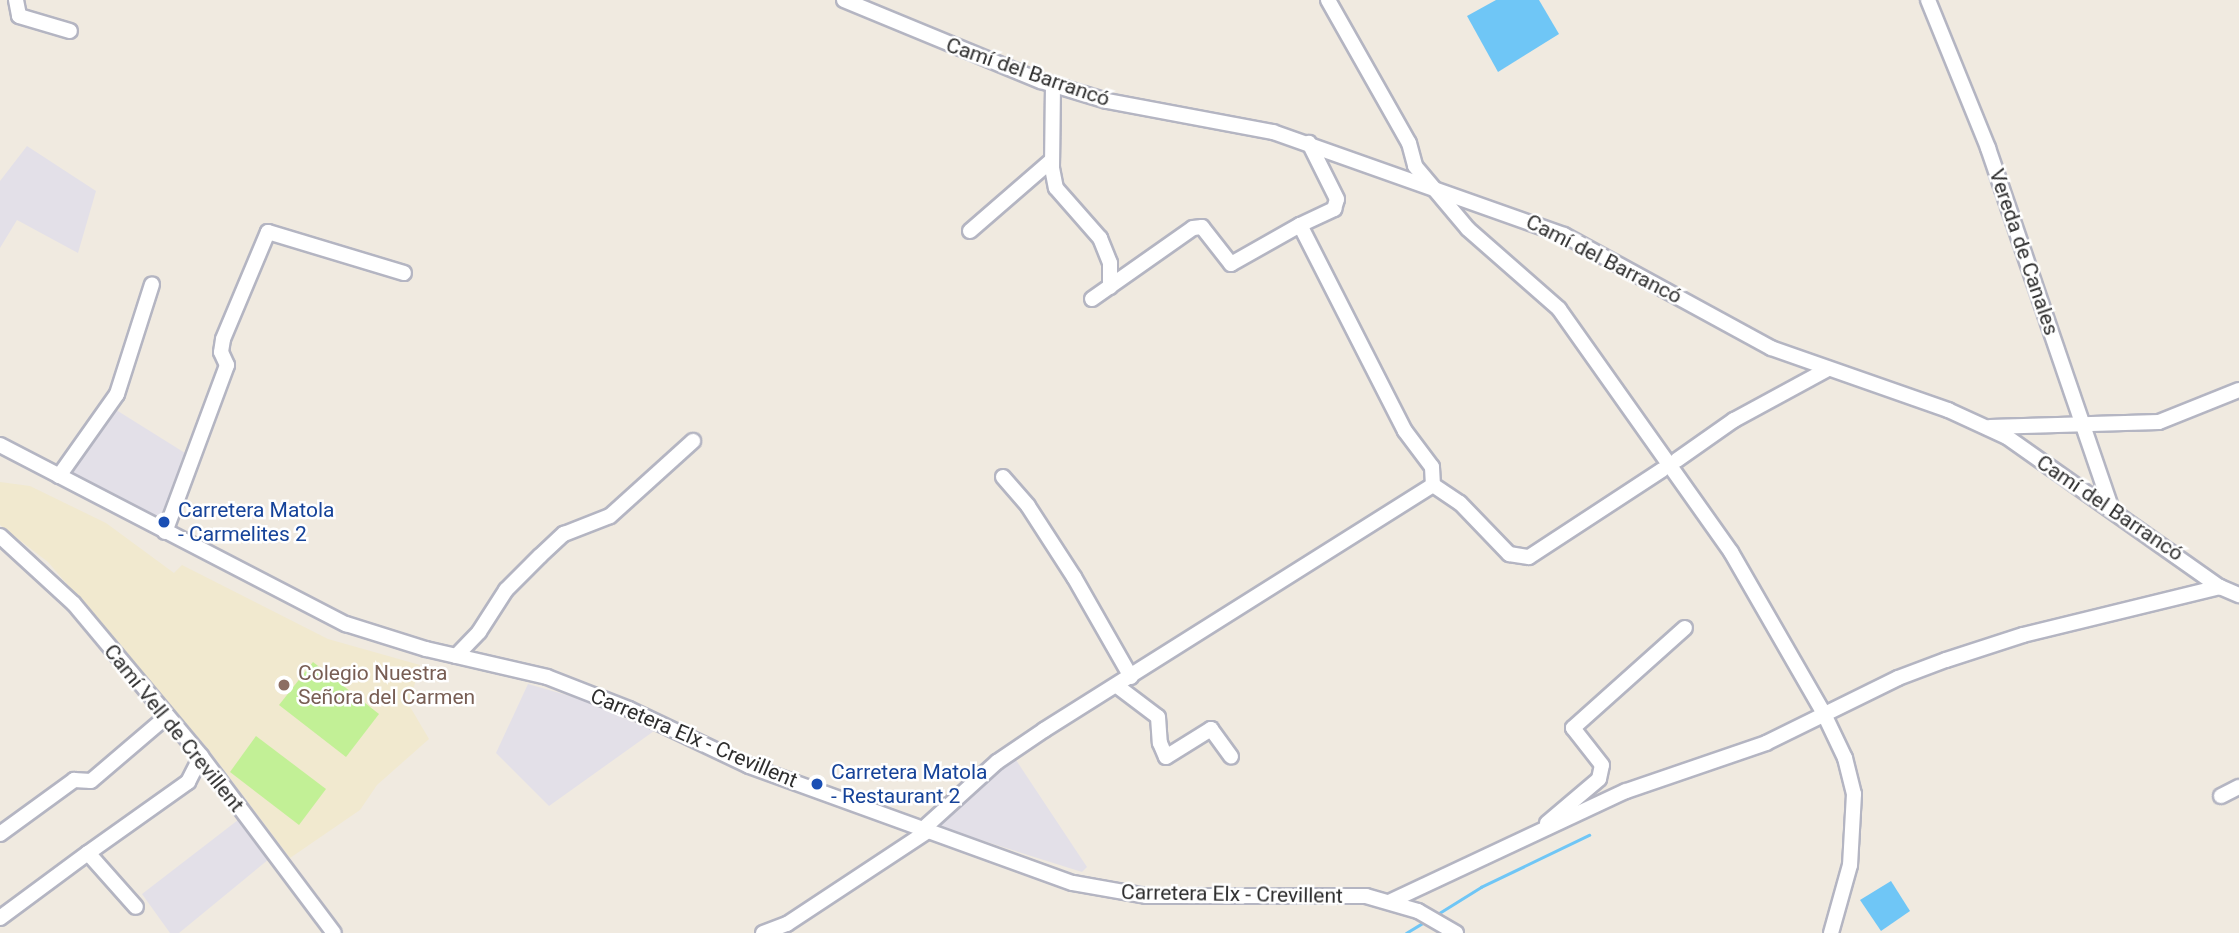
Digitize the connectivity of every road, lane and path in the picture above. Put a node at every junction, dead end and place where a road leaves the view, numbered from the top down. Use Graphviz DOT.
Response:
graph roads {
  1 [pos="16,0"];
  2 [pos="844,0"];
  3 [pos="1328,0"];
  4 [pos="1928,0"];
  5 [pos="70,31"];
  6 [pos="1053,85"];
  7 [pos="1309,143"];
  8 [pos="1052,160"];
  9 [pos="1430,187"];
  10 [pos="1300,225"];
  11 [pos="970,231"];
  12 [pos="404,273"];
  13 [pos="152,284"];
  14 [pos="1110,287"];
  15 [pos="1092,299"];
  16 [pos="1828,369"];
  17 [pos="2239,390"];
  18 [pos="2084,426"];
  19 [pos="1988,428"];
  20 [pos="693,441"];
  21 [pos="0,444"];
  22 [pos="1677,460"];
  23 [pos="1662,470"];
  24 [pos="60,476"];
  25 [pos="1003,477"];
  26 [pos="1433,485"];
  27 [pos="2111,508"];
  28 [pos="165,532"];
  29 [pos="0,536"];
  30 [pos="2220,587"];
  31 [pos="2239,595"];
  32 [pos="1685,628"];
  33 [pos="456,656"];
  34 [pos="1131,677"];
  35 [pos="1117,686"];
  36 [pos="1824,714"];
  37 [pos="166,717"];
  38 [pos="201,756"];
  39 [pos="1231,757"];
  40 [pos="2239,787"];
  41 [pos="2221,796"];
  42 [pos="925,830"];
  43 [pos="0,834"];
  44 [pos="1532,835"];
  45 [pos="88,853"];
  46 [pos="1391,901"];
  47 [pos="136,907"];
  48 [pos="0,918"];
  49 [pos="334,933"];
  50 [pos="763,933"];
  51 [pos="1456,933"];
  52 [pos="1831,933"];
  1 -- 5 [label="street"];
  2 -- 6 [label="street, Camí del Barrancó"];
  3 -- 9 [label="street"];
  4 -- 18 [label="street, Vereda de Canales"];
  6 -- 7 [label="street, Camí del Barrancó"];
  6 -- 8 [label="street"];
  7 -- 9 [label="street, Camí del Barrancó"];
  7 -- 10 [label="street"];
  8 -- 11 [label="street"];
  8 -- 14 [label="street"];
  9 -- 16 [label="street, Camí del Barrancó"];
  9 -- 36 [label="street"];
  10 -- 14 [label="street"];
  10 -- 26 [label="street"];
  12 -- 28 [label="street"];
  13 -- 24 [label="street"];
  14 -- 15 [label="street"];
  16 -- 19 [label="street, Camí del Barrancó"];
  16 -- 22 [label="street"];
  17 -- 18 [label="street"];
  18 -- 19 [label="street"];
  18 -- 27 [label="street, Vereda de Canales"];
  19 -- 27 [label="street, Camí del Barrancó"];
  20 -- 33 [label="street"];
  21 -- 24 [label="street, Carretera Elx - Crevillent"];
  23 -- 26 [label="street"];
  24 -- 28 [label="street, Carretera Elx - Crevillent"];
  25 -- 34 [label="street"];
  26 -- 34 [label="street"];
  27 -- 30 [label="street, Camí del Barrancó"];
  28 -- 33 [label="street, Carretera Elx - Crevillent"];
  29 -- 37 [label="street, Camí Vell de Crevillent"];
  30 -- 31 [label="street, Camí del Barrancó"];
  30 -- 36 [label="street"];
  32 -- 44 [label="street"];
  33 -- 42 [label="street, Carretera Elx - Crevillent"];
  34 -- 35 [label="street"];
  35 -- 39 [label="street"];
  35 -- 42 [label="street"];
  36 -- 44 [label="street"];
  36 -- 52 [label="street"];
  37 -- 38 [label="street, Camí Vell de Crevillent"];
  37 -- 43 [label="street"];
  38 -- 45 [label="street"];
  38 -- 49 [label="street, Camí Vell de Crevillent"];
  40 -- 41 [label="street"];
  42 -- 46 [label="street, Carretera Elx - Crevillent"];
  42 -- 50 [label="street"];
  44 -- 46 [label="street"];
  45 -- 47 [label="street"];
  45 -- 48 [label="street"];
  46 -- 51 [label="street, Carretera Elx - Crevillent"];
}
